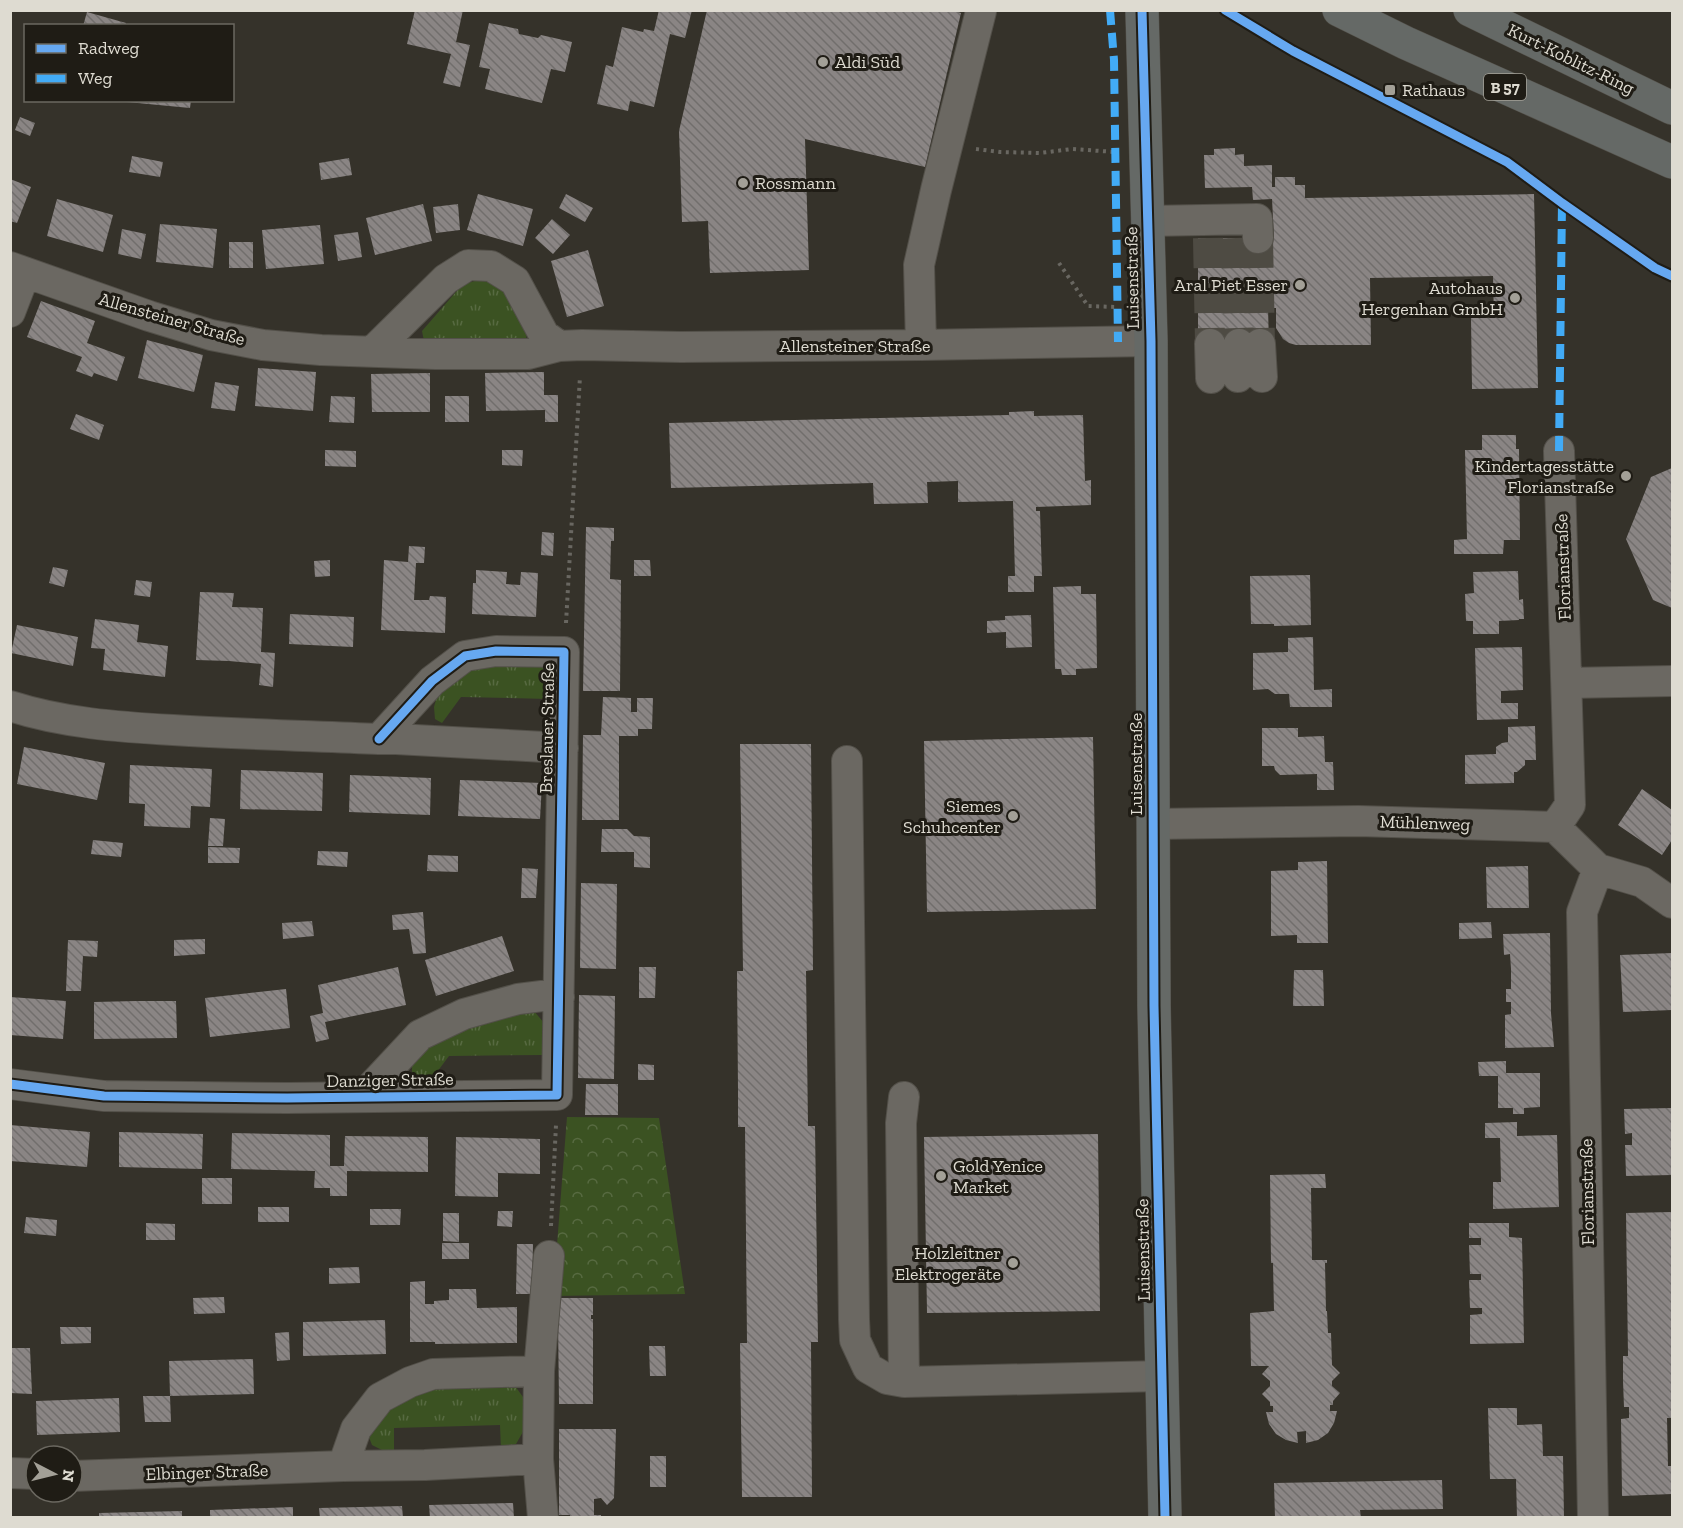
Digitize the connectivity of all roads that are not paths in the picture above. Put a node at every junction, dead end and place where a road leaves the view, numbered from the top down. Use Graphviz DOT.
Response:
graph roads {
  1 [pos="1142,10"];
  2 [pos="1338,10"];
  3 [pos="1470,10"];
  4 [pos="981,11"];
  5 [pos="1672,108"];
  6 [pos="1672,162"];
  7 [pos="1148,221"];
  8 [pos="1229,231"];
  9 [pos="18,270"];
  10 [pos="10,312"];
  11 [pos="1150,341"];
  12 [pos="1236,344"];
  13 [pos="921,345"];
  14 [pos="570,346"];
  15 [pos="374,351"];
  16 [pos="1559,451"];
  17 [pos="1672,681"];
  18 [pos="1567,683"];
  19 [pos="10,706"];
  20 [pos="379,740"];
  21 [pos="563,748"];
  22 [pos="847,761"];
  23 [pos="1153,824"];
  24 [pos="1555,827"];
  25 [pos="1598,869"];
  26 [pos="1672,903"];
  27 [pos="559,997"];
  28 [pos="10,1084"];
  29 [pos="363,1096"];
  30 [pos="904,1097"];
  31 [pos="549,1256"];
  32 [pos="539,1371"];
  33 [pos="1162,1376"];
  34 [pos="904,1382"];
  35 [pos="538,1460"];
  36 [pos="343,1466"];
  37 [pos="84,1476"];
  38 [pos="543,1518"];
  39 [pos="1165,1518"];
  40 [pos="1593,1518"];
  1 -- 7 [label="main road, Luisenstraße"];
  2 -- 6 [label="main road, B 57"];
  3 -- 5 [label="main road, Kurt-Koblitz-Ring"];
  4 -- 13 [label="street"];
  7 -- 8 [label="street"];
  7 -- 11 [label="main road, Luisenstraße"];
  9 -- 10 [label="street"];
  9 -- 15 [label="street, Allensteiner Straße"];
  11 -- 13 [label="street, Allensteiner Straße"];
  11 -- 23 [label="main road, Luisenstraße"];
  12 -- 12 [label="street"];
  13 -- 14 [label="street, Allensteiner Straße"];
  14 -- 15 [label="street, Allensteiner Straße"];
  14 -- 15 [label="street"];
  16 -- 18 [label="street, Florianstraße"];
  17 -- 18 [label="street"];
  18 -- 24 [label="street, Florianstraße"];
  19 -- 20 [label="street, Breslauer Straße"];
  20 -- 21 [label="street, Breslauer Straße"];
  20 -- 21 [label="street, Breslauer Straße"];
  21 -- 27 [label="street, Breslauer Straße"];
  22 -- 34 [label="street"];
  23 -- 24 [label="street, Mühlenweg"];
  23 -- 33 [label="main road, Luisenstraße"];
  24 -- 25 [label="street"];
  25 -- 26 [label="street"];
  25 -- 40 [label="street, Florianstraße"];
  27 -- 29 [label="street, Danziger Straße"];
  27 -- 29 [label="street, Danziger Straße"];
  28 -- 29 [label="street, Danziger Straße"];
  30 -- 34 [label="street"];
  31 -- 32 [label="street"];
  32 -- 35 [label="street"];
  32 -- 36 [label="street"];
  33 -- 34 [label="street"];
  33 -- 39 [label="main road, Luisenstraße"];
  35 -- 36 [label="street, Elbinger Straße"];
  35 -- 38 [label="street"];
  36 -- 37 [label="street, Elbinger Straße"];
}
